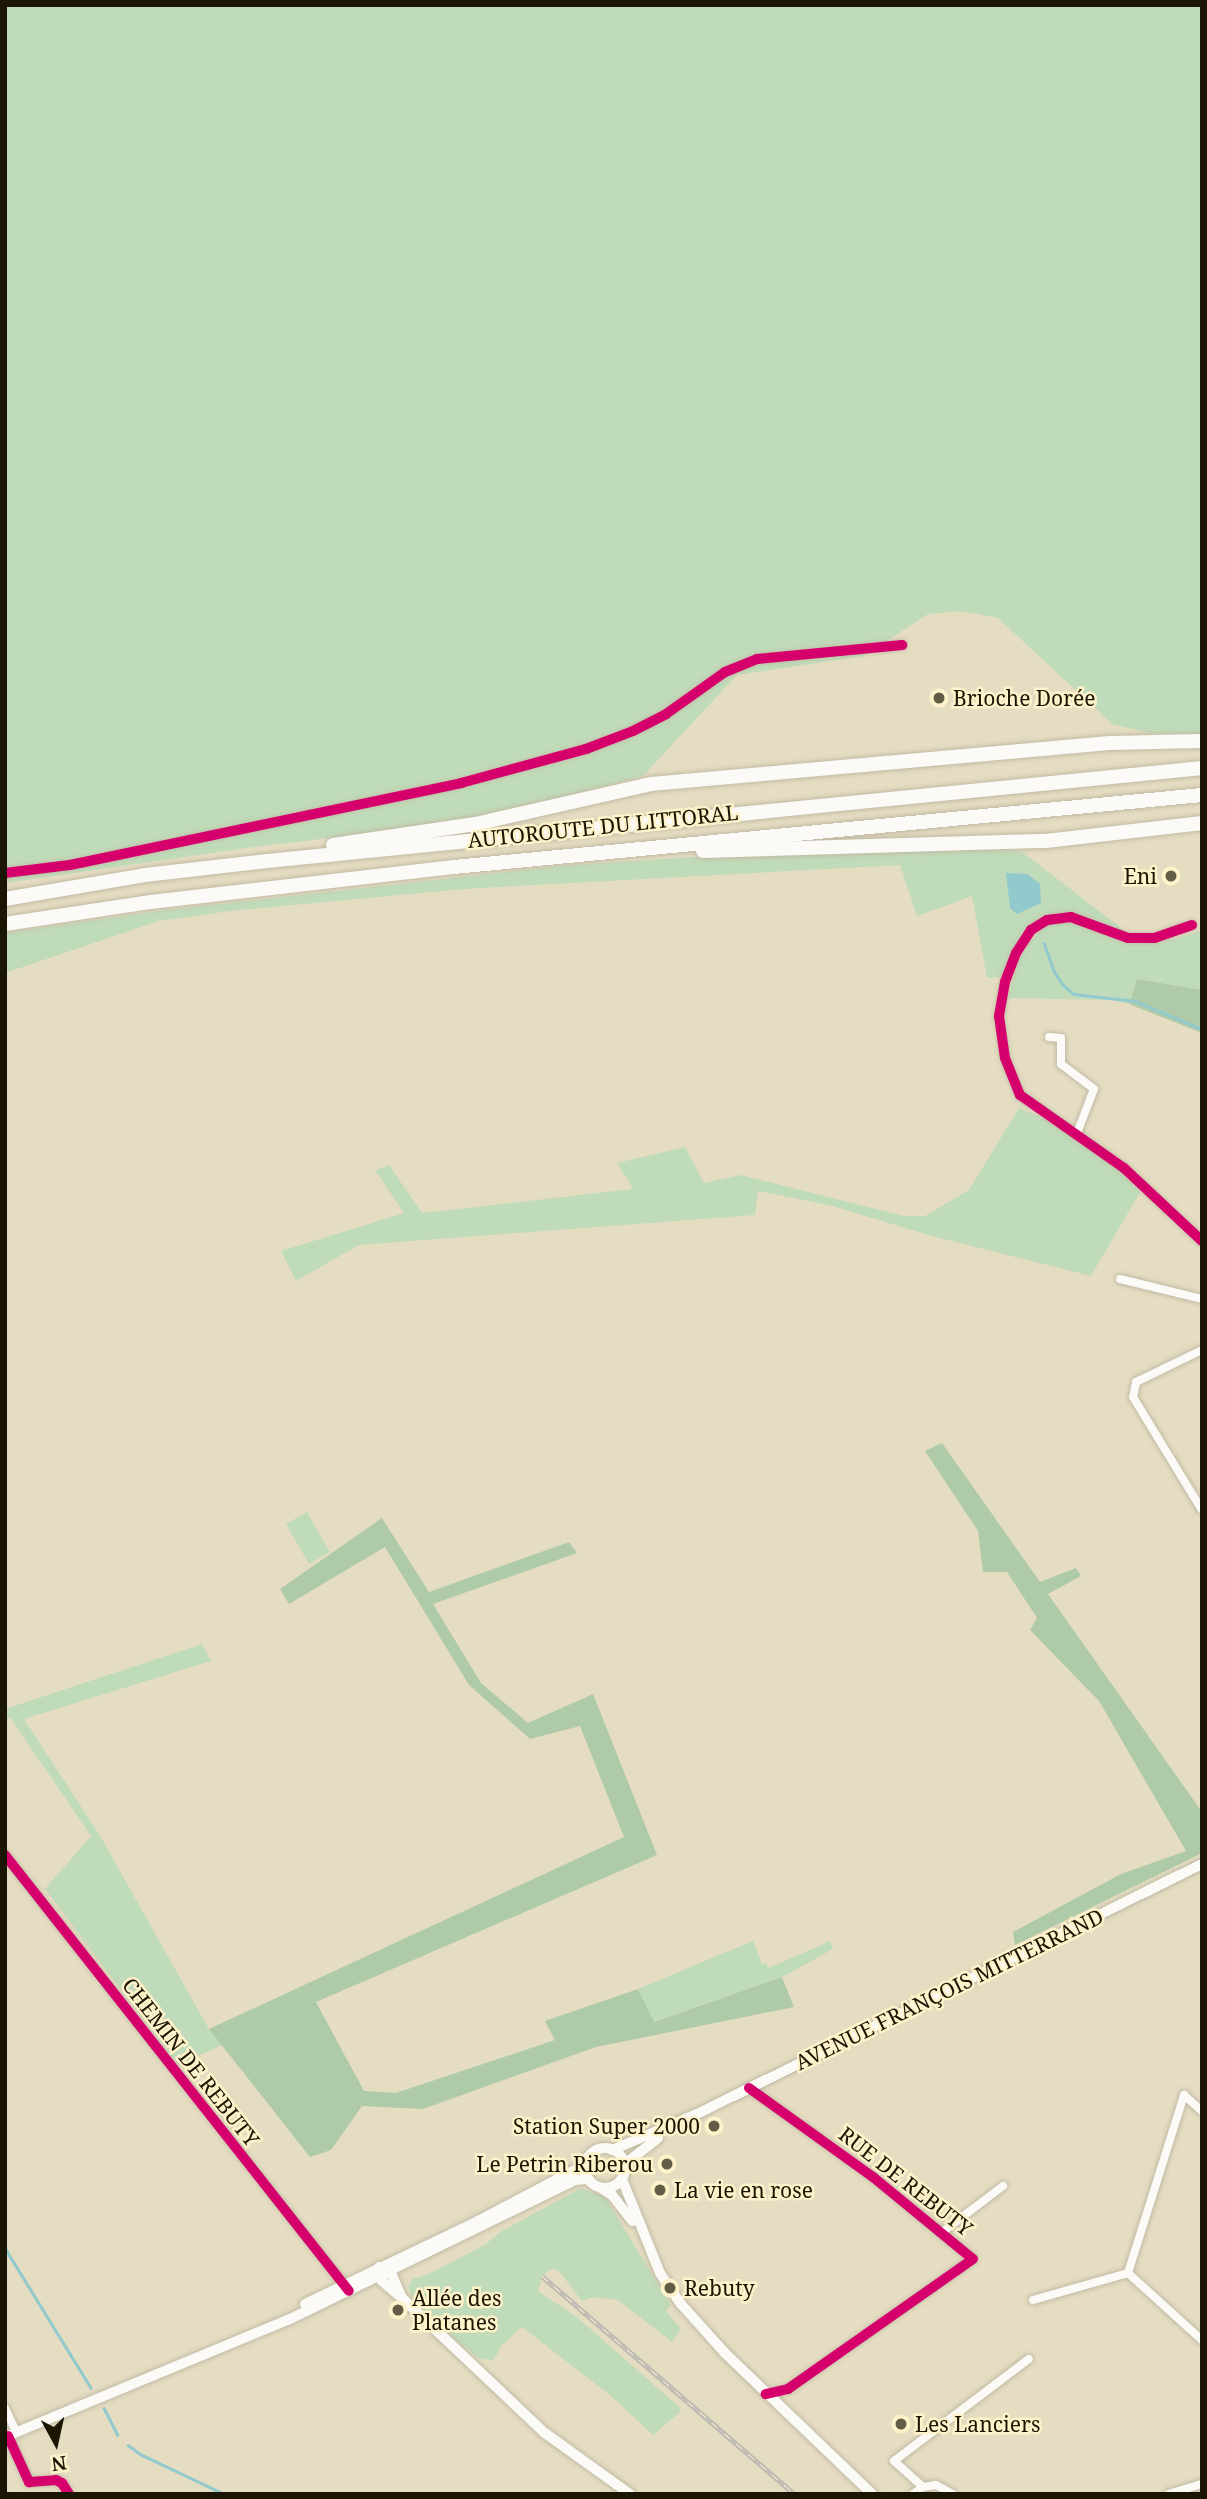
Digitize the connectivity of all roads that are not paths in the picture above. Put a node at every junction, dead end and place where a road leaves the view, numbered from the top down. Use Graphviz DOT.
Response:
graph roads {
  1 [pos="902,645"];
  2 [pos="1202,741"];
  3 [pos="1202,768"];
  4 [pos="1202,795"];
  5 [pos="1202,823"];
  6 [pos="454,866"];
  7 [pos="5,873"];
  8 [pos="145,876"];
  9 [pos="5,899"];
  10 [pos="5,924"];
  11 [pos="1192,925"];
  12 [pos="1049,1037"];
  13 [pos="1077,1132"];
  14 [pos="1202,1241"];
  15 [pos="1120,1279"];
  16 [pos="1202,1299"];
  17 [pos="1202,1350"];
  18 [pos="1202,1510"];
  19 [pos="5,1855"];
  20 [pos="1202,1864"];
  21 [pos="750,2088"];
  22 [pos="1202,2110"];
  23 [pos="697,2114"];
  24 [pos="612,2150"];
  25 [pos="586,2164"];
  26 [pos="625,2164"];
  27 [pos="588,2179"];
  28 [pos="622,2179"];
  29 [pos="1003,2186"];
  30 [pos="601,2188"];
  31 [pos="941,2233"];
  32 [pos="643,2236"];
  33 [pos="383,2271"];
  34 [pos="1128,2273"];
  35 [pos="346,2288"];
  36 [pos="1033,2300"];
  37 [pos="1202,2340"];
  38 [pos="1029,2359"];
  39 [pos="766,2394"];
  40 [pos="5,2408"];
  41 [pos="10,2435"];
  42 [pos="1202,2484"];
  43 [pos="923,2487"];
  44 [pos="1202,2490"];
  45 [pos="69,2494"];
  46 [pos="630,2494"];
  47 [pos="872,2494"];
  48 [pos="913,2494"];
  49 [pos="953,2494"];
  50 [pos="1170,2494"];
  1 -- 7 [label="street"];
  2 -- 8 [label="highway"];
  3 -- 8 [label="highway, AUTOROUTE DU LITTORAL"];
  4 -- 6 [label="highway, AUTOROUTE DU LITTORAL"];
  5 -- 6 [label="highway"];
  6 -- 10 [label="highway, AUTOROUTE DU LITTORAL"];
  8 -- 9 [label="highway, AUTOROUTE DU LITTORAL"];
  11 -- 13 [label="street"];
  12 -- 13 [label="street"];
  13 -- 14 [label="street"];
  15 -- 16 [label="street"];
  17 -- 18 [label="street"];
  19 -- 35 [label="street, CHEMIN DE REBUTY"];
  20 -- 21 [label="main road, AVENUE FRANÇOIS MITTERRAND"];
  21 -- 23 [label="main road, AVENUE FRANÇOIS MITTERRAND"];
  21 -- 31 [label="street, RUE DE REBUTY"];
  22 -- 34 [label="street"];
  23 -- 24 [label="main road"];
  23 -- 26 [label="main road"];
  24 -- 25 [label="main road"];
  24 -- 26 [label="main road"];
  25 -- 27 [label="main road"];
  25 -- 33 [label="main road"];
  26 -- 28 [label="main road"];
  27 -- 30 [label="main road"];
  27 -- 33 [label="main road"];
  28 -- 30 [label="main road"];
  28 -- 32 [label="street"];
  29 -- 31 [label="street"];
  30 -- 32 [label="street"];
  31 -- 39 [label="street, RUE DE REBUTY"];
  32 -- 39 [label="street"];
  33 -- 35 [label="main road"];
  33 -- 46 [label="street"];
  34 -- 36 [label="street"];
  34 -- 37 [label="street"];
  35 -- 41 [label="main road"];
  38 -- 43 [label="street"];
  39 -- 47 [label="street"];
  40 -- 41 [label="street"];
  41 -- 45 [label="street"];
  42 -- 50 [label="street"];
  43 -- 48 [label="street"];
  43 -- 49 [label="street"];
  44 -- 50 [label="street"];
}
